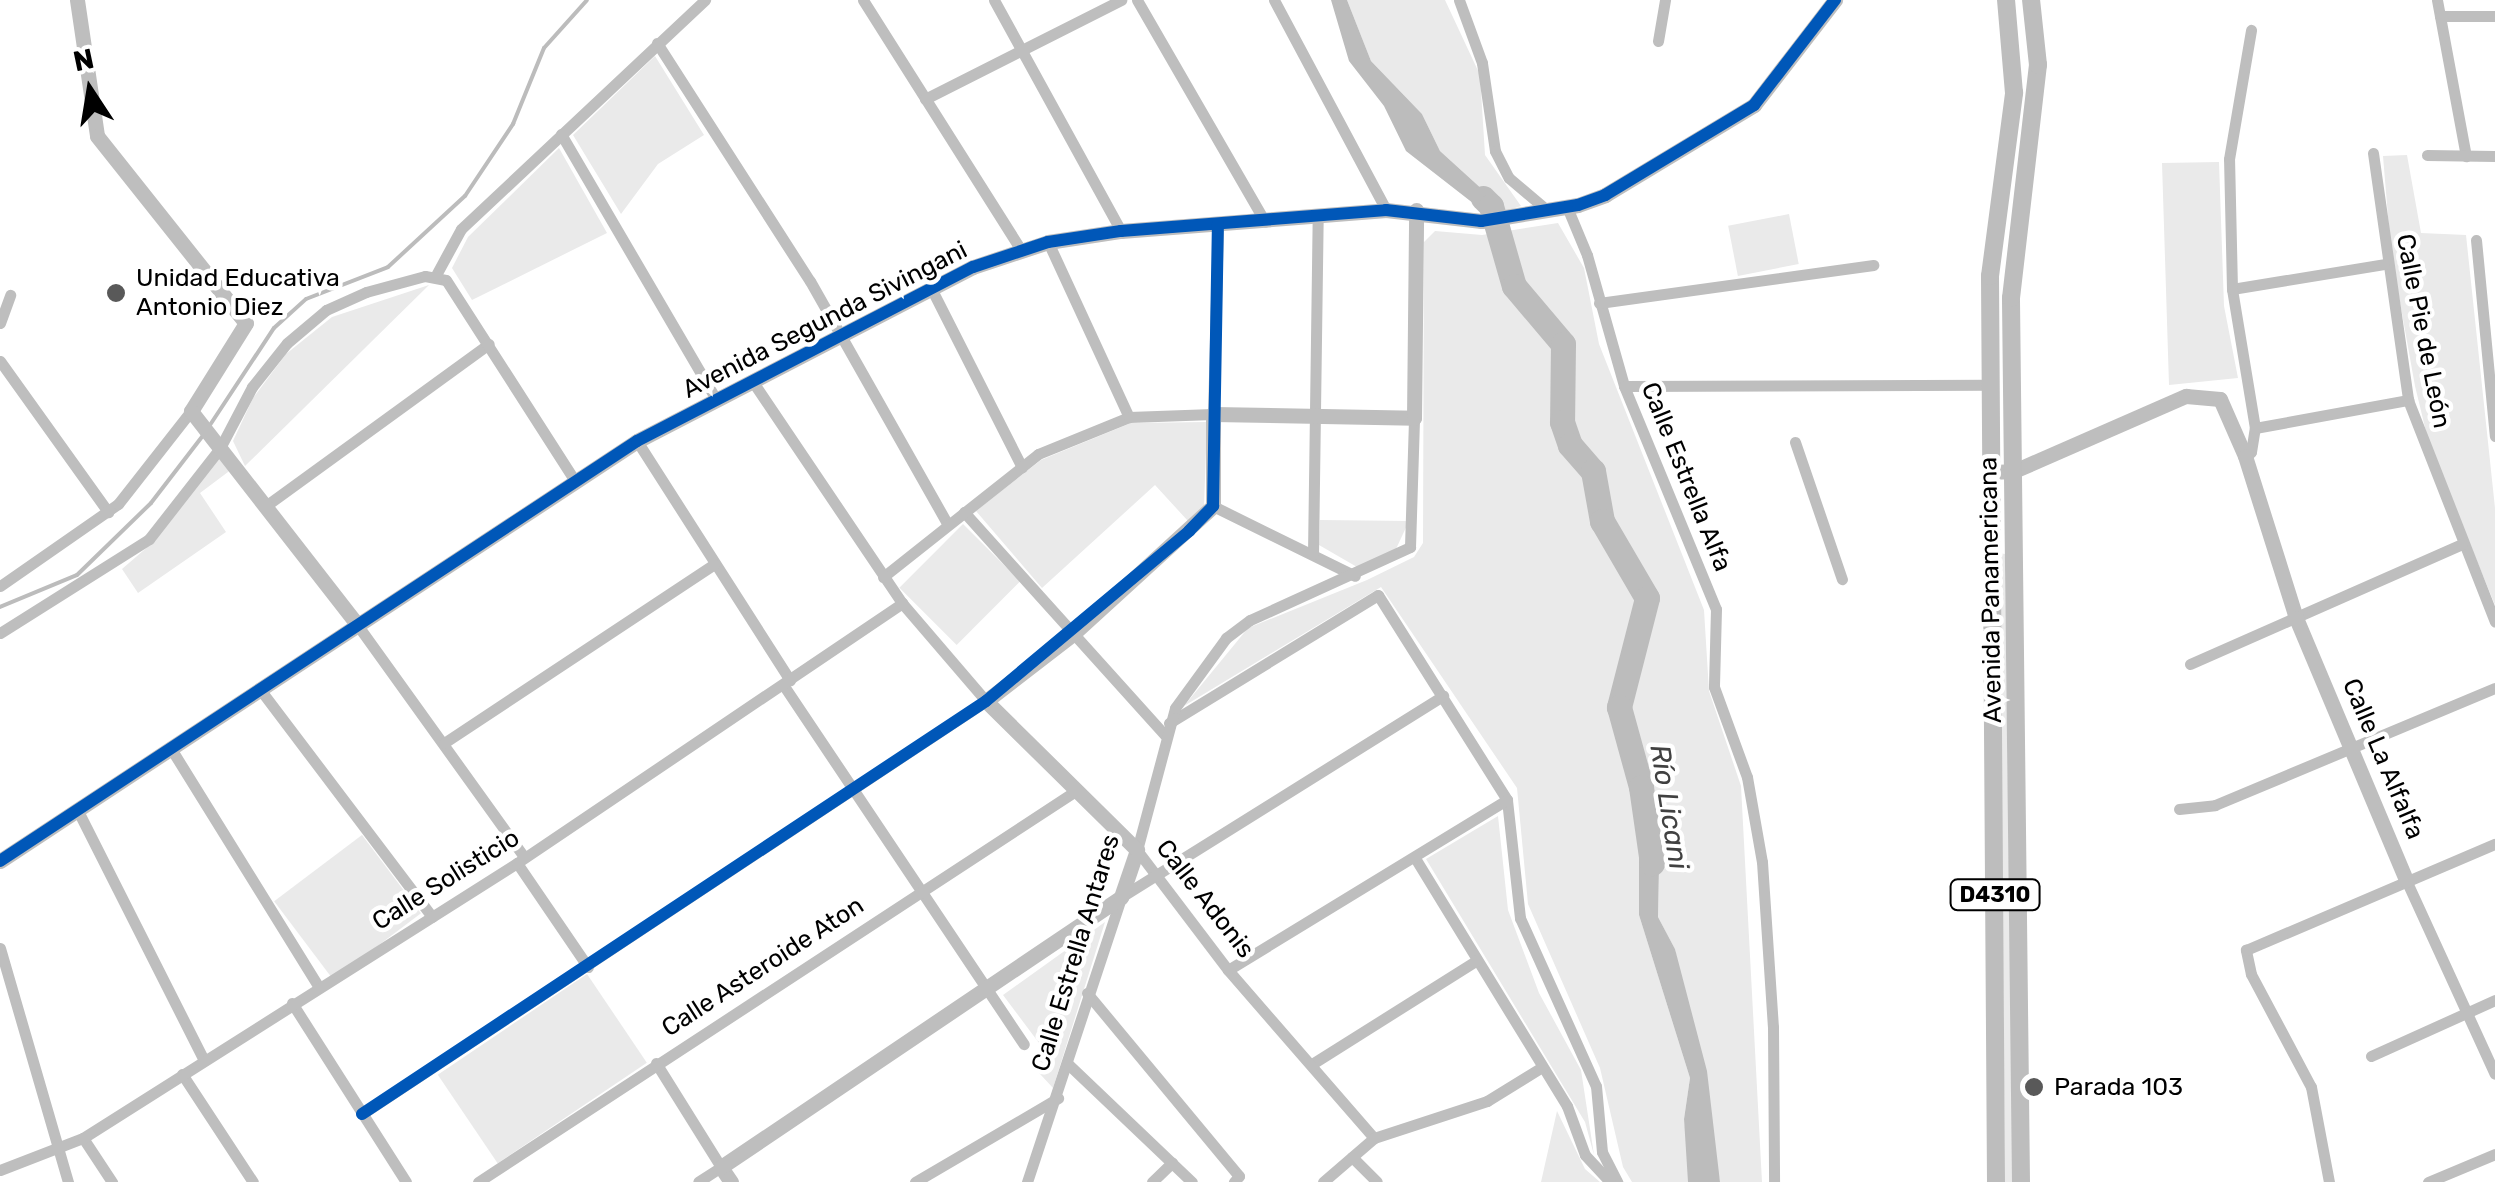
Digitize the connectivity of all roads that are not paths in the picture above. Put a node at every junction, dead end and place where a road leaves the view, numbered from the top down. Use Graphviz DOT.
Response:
graph roads {
  1 [pos="77,0"];
  2 [pos="705,0"];
  3 [pos="863,0"];
  4 [pos="994,0"];
  5 [pos="1120,0"];
  6 [pos="1137,0"];
  7 [pos="1274,0"];
  8 [pos="1460,0"];
  9 [pos="1666,0"];
  10 [pos="1835,0"];
  11 [pos="2006,0"];
  12 [pos="2031,0"];
  13 [pos="2438,0"];
  14 [pos="2440,16"];
  15 [pos="2495,16"];
  16 [pos="2251,30"];
  17 [pos="1658,41"];
  18 [pos="657,43"];
  19 [pos="1024,48"];
  20 [pos="926,100"];
  21 [pos="561,134"];
  22 [pos="2373,154"];
  23 [pos="2427,155"];
  24 [pos="2466,156"];
  25 [pos="2495,156"];
  26 [pos="1566,207"];
  27 [pos="1386,210"];
  28 [pos="1416,210"];
  29 [pos="1548,211"];
  30 [pos="1318,214"];
  31 [pos="1265,222"];
  32 [pos="1218,224"];
  33 [pos="1121,231"];
  34 [pos="2476,240"];
  35 [pos="1048,242"];
  36 [pos="1021,250"];
  37 [pos="2384,264"];
  38 [pos="1873,265"];
  39 [pos="436,275"];
  40 [pos="931,288"];
  41 [pos="2232,288"];
  42 [pos="10,295"];
  43 [pos="1599,302"];
  44 [pos="0,324"];
  45 [pos="840,335"];
  46 [pos="488,344"];
  47 [pos="0,361"];
  48 [pos="2492,376"];
  49 [pos="752,382"];
  50 [pos="1990,384"];
  51 [pos="1624,386"];
  52 [pos="2408,400"];
  53 [pos="716,401"];
  54 [pos="192,411"];
  55 [pos="1213,414"];
  56 [pos="1313,416"];
  57 [pos="1129,417"];
  58 [pos="1414,418"];
  59 [pos="2255,428"];
  60 [pos="2495,436"];
  61 [pos="636,441"];
  62 [pos="1795,442"];
  63 [pos="216,443"];
  64 [pos="2245,456"];
  65 [pos="1022,466"];
  66 [pos="2014,471"];
  67 [pos="1989,472"];
  68 [pos="574,480"];
  69 [pos="267,505"];
  70 [pos="1213,506"];
  71 [pos="108,512"];
  72 [pos="964,512"];
  73 [pos="948,525"];
  74 [pos="2015,527"];
  75 [pos="1989,528"];
  76 [pos="2462,544"];
  77 [pos="1314,554"];
  78 [pos="714,564"];
  79 [pos="1355,576"];
  80 [pos="883,577"];
  81 [pos="1842,579"];
  82 [pos="0,586"];
  83 [pos="902,604"];
  84 [pos="2296,618"];
  85 [pos="2495,622"];
  86 [pos="356,623"];
  87 [pos="0,633"];
  88 [pos="1073,634"];
  89 [pos="2190,664"];
  90 [pos="787,683"];
  91 [pos="258,688"];
  92 [pos="2495,688"];
  93 [pos="1443,696"];
  94 [pos="986,701"];
  95 [pos="1167,729"];
  96 [pos="444,743"];
  97 [pos="170,747"];
  98 [pos="2353,747"];
  99 [pos="1074,792"];
  100 [pos="853,793"];
  101 [pos="1508,800"];
  102 [pos="77,809"];
  103 [pos="2179,809"];
  104 [pos="2495,844"];
  105 [pos="1136,850"];
  106 [pos="1415,858"];
  107 [pos="521,860"];
  108 [pos="0,861"];
  109 [pos="1158,871"];
  110 [pos="2406,880"];
  111 [pos="922,892"];
  112 [pos="1121,897"];
  113 [pos="432,917"];
  114 [pos="0,948"];
  115 [pos="1476,960"];
  116 [pos="588,966"];
  117 [pos="1228,970"];
  118 [pos="318,986"];
  119 [pos="990,989"];
  120 [pos="1087,993"];
  121 [pos="2495,1000"];
  122 [pos="292,1003"];
  123 [pos="2466,1013"];
  124 [pos="1024,1044"];
  125 [pos="2371,1056"];
  126 [pos="204,1060"];
  127 [pos="656,1063"];
  128 [pos="1068,1064"];
  129 [pos="1312,1064"];
  130 [pos="1542,1068"];
  131 [pos="182,1074"];
  132 [pos="2495,1074"];
  133 [pos="1058,1098"];
  134 [pos="362,1114"];
  135 [pos="83,1138"];
  136 [pos="1374,1138"];
  137 [pos="59,1150"];
  138 [pos="2495,1154"];
  139 [pos="1352,1157"];
  140 [pos="1172,1163"];
  141 [pos="721,1167"];
  142 [pos="0,1170"];
  143 [pos="68,1182"];
  144 [pos="112,1182"];
  145 [pos="253,1182"];
  146 [pos="406,1182"];
  147 [pos="478,1182"];
  148 [pos="698,1182"];
  149 [pos="731,1182"];
  150 [pos="915,1182"];
  151 [pos="1027,1182"];
  152 [pos="1152,1182"];
  153 [pos="1192,1182"];
  154 [pos="1234,1182"];
  155 [pos="1323,1182"];
  156 [pos="1377,1182"];
  157 [pos="1613,1182"];
  158 [pos="1774,1182"];
  159 [pos="1996,1182"];
  160 [pos="2021,1182"];
  161 [pos="2330,1182"];
  162 [pos="2428,1182"];
  1 -- 54 [label="street"];
  2 -- 18 [label="street"];
  3 -- 20 [label="street"];
  4 -- 19 [label="street"];
  5 -- 19 [label="street"];
  6 -- 31 [label="street"];
  7 -- 27 [label="street"];
  8 -- 29 [label="street"];
  9 -- 17 [label="street"];
  10 -- 26 [label="street, Avenida Segunda Sivingani"];
  11 -- 50 [label="main road, Avenida Panamericana / D4310"];
  12 -- 66 [label="main road, Avenida Panamericana / D4310"];
  13 -- 14 [label="street"];
  14 -- 15 [label="street"];
  14 -- 24 [label="street"];
  16 -- 41 [label="street"];
  18 -- 21 [label="street"];
  18 -- 45 [label="street"];
  19 -- 20 [label="street"];
  19 -- 33 [label="street"];
  20 -- 36 [label="street"];
  21 -- 39 [label="street"];
  21 -- 53 [label="street"];
  22 -- 37 [label="street, Calle Pie de León"];
  23 -- 24 [label="street"];
  24 -- 25 [label="street"];
  26 -- 29 [label="street, Avenida Segunda Sivingani"];
  26 -- 43 [label="street, Calle Estrella Alfa"];
  27 -- 28 [label="street, Avenida Segunda Sivingani"];
  27 -- 30 [label="street, Avenida Segunda Sivingani"];
  28 -- 29 [label="street, Avenida Segunda Sivingani"];
  28 -- 58 [label="street, Calle Estrella Antares"];
  30 -- 31 [label="street, Avenida Segunda Sivingani"];
  30 -- 56 [label="street"];
  31 -- 32 [label="street, Avenida Segunda Sivingani"];
  32 -- 33 [label="street, Avenida Segunda Sivingani"];
  32 -- 55 [label="street"];
  33 -- 35 [label="street, Avenida Segunda Sivingani"];
  34 -- 48 [label="street"];
  35 -- 36 [label="street, Avenida Segunda Sivingani"];
  35 -- 57 [label="street"];
  36 -- 40 [label="street, Avenida Segunda Sivingani"];
  37 -- 41 [label="street"];
  37 -- 52 [label="street, Calle Pie de León"];
  38 -- 43 [label="street"];
  39 -- 46 [label="street"];
  39 -- 63 [label="street"];
  40 -- 45 [label="street, Avenida Segunda Sivingani"];
  40 -- 65 [label="street"];
  41 -- 59 [label="street"];
  42 -- 44 [label="street"];
  43 -- 51 [label="street, Calle Estrella Alfa"];
  45 -- 49 [label="street, Avenida Segunda Sivingani"];
  45 -- 73 [label="street"];
  46 -- 68 [label="street"];
  46 -- 69 [label="street"];
  47 -- 71 [label="street"];
  48 -- 60 [label="street"];
  49 -- 53 [label="street, Avenida Segunda Sivingani"];
  49 -- 80 [label="street"];
  50 -- 51 [label="street"];
  50 -- 67 [label="main road, Avenida Panamericana / D4310"];
  51 -- 158 [label="street, Calle Estrella Alfa"];
  52 -- 59 [label="street"];
  52 -- 76 [label="street, Calle Pie de León"];
  53 -- 61 [label="street, Avenida Segunda Sivingani"];
  54 -- 63 [label="street"];
  54 -- 71 [label="street"];
  55 -- 56 [label="street"];
  55 -- 57 [label="street"];
  55 -- 70 [label="street"];
  56 -- 58 [label="street"];
  56 -- 77 [label="street"];
  57 -- 65 [label="street"];
  58 -- 79 [label="street, Calle Estrella Antares"];
  59 -- 64 [label="street"];
  61 -- 68 [label="street, Avenida Segunda Sivingani"];
  61 -- 78 [label="street"];
  62 -- 81 [label="street"];
  63 -- 69 [label="street"];
  63 -- 87 [label="street"];
  64 -- 66 [label="street, Calle La Alfalfa"];
  64 -- 84 [label="street, Calle La Alfalfa"];
  65 -- 72 [label="street"];
  66 -- 67 [label="street"];
  66 -- 74 [label="main road, Avenida Panamericana / D4310"];
  67 -- 75 [label="main road, Avenida Panamericana / D4310"];
  68 -- 86 [label="street, Avenida Segunda Sivingani"];
  69 -- 86 [label="street"];
  70 -- 77 [label="street"];
  70 -- 88 [label="street"];
  71 -- 82 [label="street"];
  72 -- 73 [label="street"];
  72 -- 88 [label="street"];
  73 -- 80 [label="street"];
  74 -- 75 [label="street"];
  74 -- 160 [label="main road, Avenida Panamericana / D4310"];
  75 -- 159 [label="main road, Avenida Panamericana / D4310"];
  76 -- 84 [label="street"];
  76 -- 85 [label="street, Calle Pie de León"];
  77 -- 79 [label="street"];
  78 -- 90 [label="street"];
  78 -- 96 [label="street"];
  79 -- 95 [label="street, Calle Estrella Antares"];
  80 -- 83 [label="street"];
  83 -- 90 [label="street, Calle Solisticio"];
  83 -- 94 [label="street"];
  84 -- 89 [label="street"];
  84 -- 98 [label="street, Calle La Alfalfa"];
  86 -- 91 [label="street, Avenida Segunda Sivingani"];
  86 -- 96 [label="street"];
  88 -- 94 [label="street"];
  88 -- 95 [label="street"];
  90 -- 100 [label="street"];
  90 -- 107 [label="street, Calle Solisticio"];
  91 -- 97 [label="street, Avenida Segunda Sivingani"];
  91 -- 113 [label="street"];
  92 -- 98 [label="street"];
  93 -- 95 [label="street"];
  93 -- 101 [label="street"];
  93 -- 109 [label="street"];
  94 -- 99 [label="street, Calle Adonis"];
  94 -- 100 [label="street"];
  95 -- 105 [label="street, Calle Estrella Antares"];
  96 -- 107 [label="street"];
  97 -- 102 [label="street, Avenida Segunda Sivingani"];
  97 -- 118 [label="street"];
  98 -- 103 [label="street"];
  98 -- 110 [label="street, Calle La Alfalfa"];
  99 -- 105 [label="street, Calle Adonis"];
  99 -- 111 [label="street, Calle Asteroide Aton"];
  100 -- 111 [label="street"];
  100 -- 116 [label="street"];
  101 -- 106 [label="street"];
  101 -- 157 [label="street"];
  102 -- 108 [label="street, Avenida Segunda Sivingani"];
  102 -- 126 [label="street"];
  104 -- 110 [label="street"];
  105 -- 109 [label="street, Calle Adonis"];
  105 -- 112 [label="street, Calle Estrella Antares"];
  106 -- 115 [label="street"];
  106 -- 117 [label="street"];
  107 -- 113 [label="street, Calle Solisticio"];
  107 -- 116 [label="street"];
  109 -- 112 [label="street"];
  109 -- 117 [label="street, Calle Adonis"];
  110 -- 123 [label="street, Calle La Alfalfa"];
  110 -- 161 [label="street"];
  111 -- 119 [label="street"];
  111 -- 127 [label="street, Calle Asteroide Aton"];
  112 -- 119 [label="street"];
  112 -- 120 [label="street, Calle Estrella Antares"];
  113 -- 118 [label="street, Calle Solisticio"];
  114 -- 137 [label="street"];
  115 -- 129 [label="street"];
  115 -- 130 [label="street"];
  116 -- 134 [label="street"];
  117 -- 129 [label="street, Calle Adonis"];
  118 -- 122 [label="street, Calle Solisticio"];
  119 -- 124 [label="street"];
  119 -- 141 [label="street"];
  120 -- 128 [label="street, Calle Estrella Antares"];
  120 -- 154 [label="street"];
  121 -- 123 [label="street"];
  122 -- 126 [label="street, Calle Solisticio"];
  122 -- 134 [label="street"];
  123 -- 125 [label="street"];
  123 -- 132 [label="street, Calle La Alfalfa"];
  126 -- 131 [label="street, Calle Solisticio"];
  127 -- 141 [label="street"];
  127 -- 147 [label="street, Calle Asteroide Aton"];
  128 -- 133 [label="street, Calle Estrella Antares"];
  128 -- 140 [label="street"];
  129 -- 136 [label="street, Calle Adonis"];
  130 -- 136 [label="street"];
  130 -- 157 [label="street"];
  131 -- 135 [label="street, Calle Solisticio"];
  131 -- 145 [label="street"];
  133 -- 150 [label="street"];
  133 -- 151 [label="street, Calle Estrella Antares"];
  134 -- 146 [label="street"];
  135 -- 137 [label="street, Calle Solisticio"];
  135 -- 144 [label="street"];
  136 -- 139 [label="street"];
  137 -- 142 [label="street, Calle Solisticio"];
  137 -- 143 [label="street"];
  138 -- 162 [label="street"];
  139 -- 155 [label="street"];
  139 -- 156 [label="street"];
  140 -- 152 [label="street"];
  140 -- 153 [label="street"];
  141 -- 148 [label="street"];
  141 -- 149 [label="street"];
}
